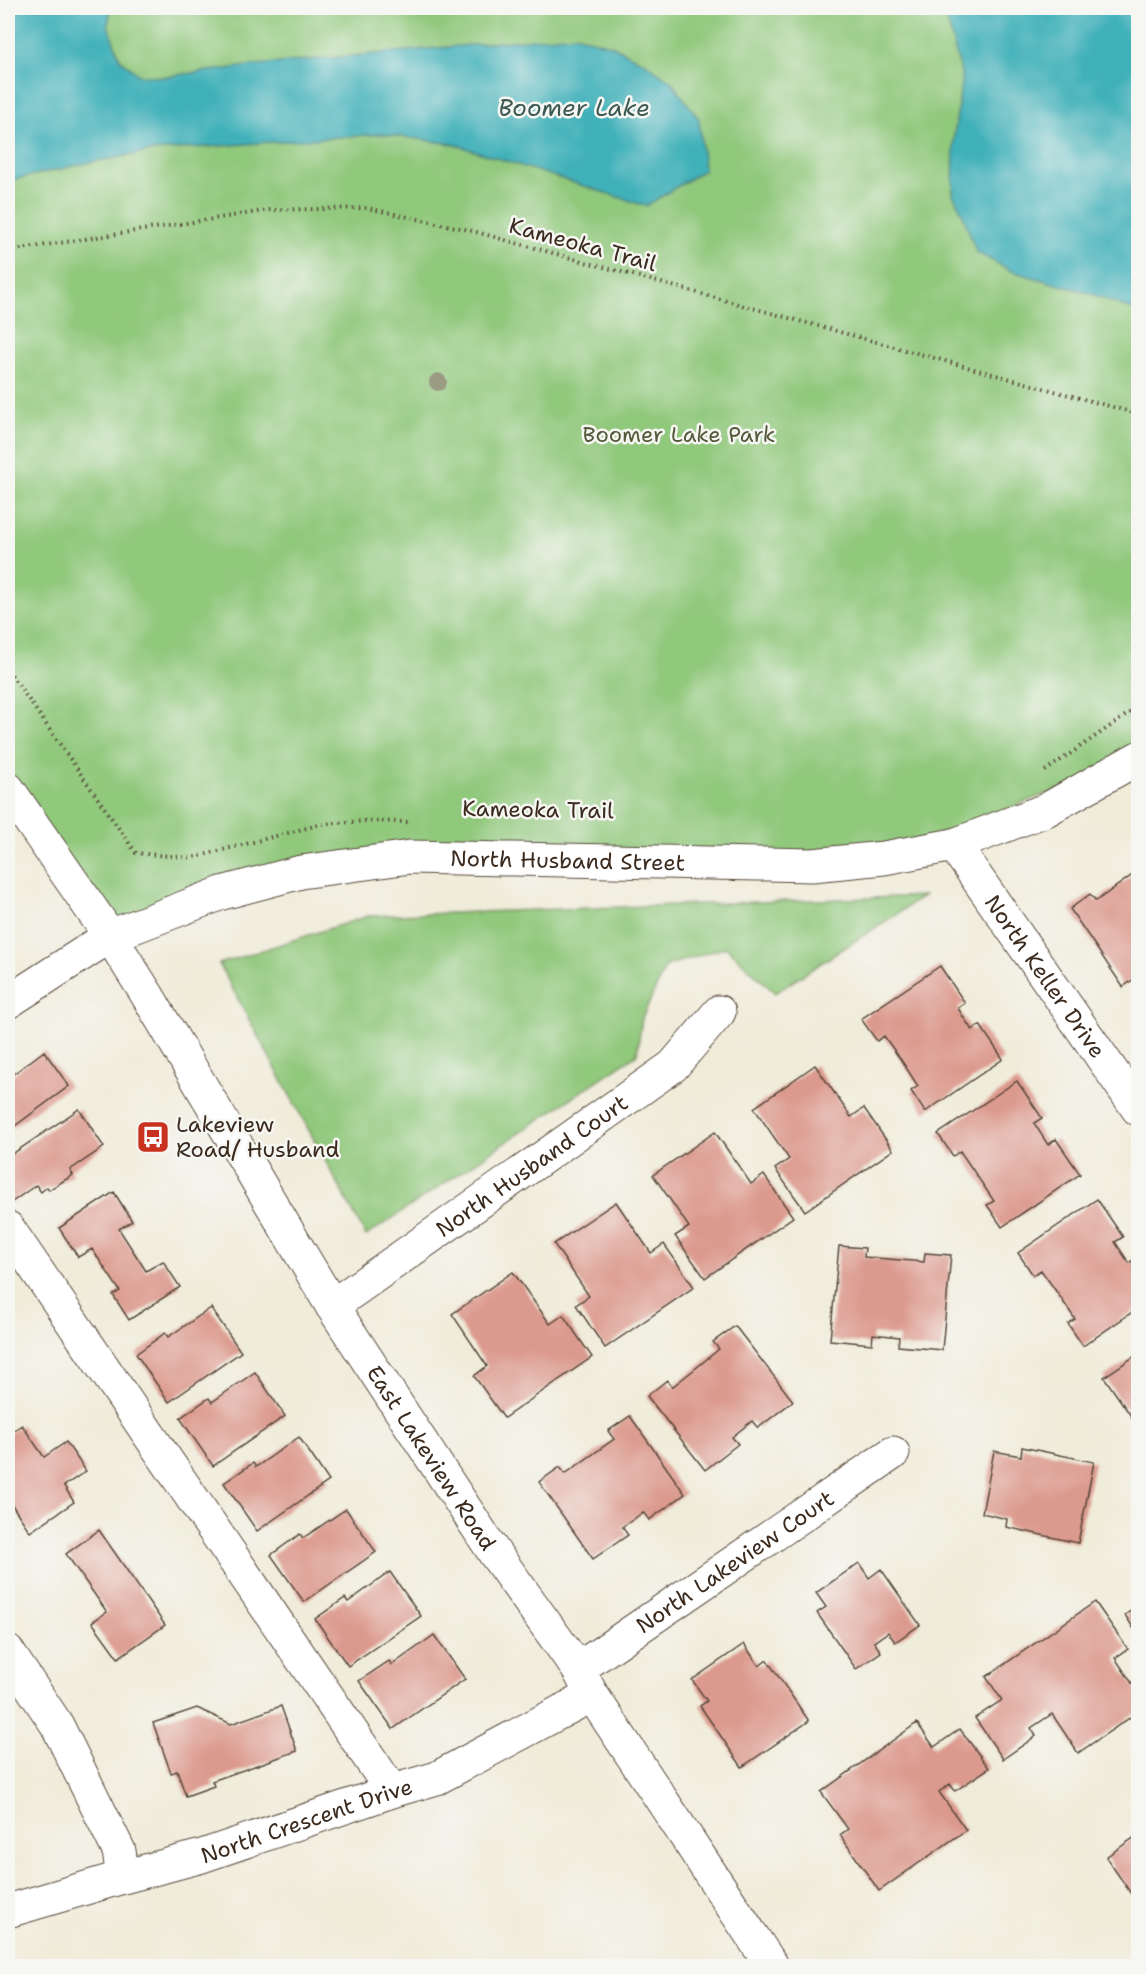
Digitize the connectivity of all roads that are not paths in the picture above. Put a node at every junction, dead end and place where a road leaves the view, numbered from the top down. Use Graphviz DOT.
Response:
graph roads {
  1 [pos="1138,758"];
  2 [pos="8,789"];
  3 [pos="954,845"];
  4 [pos="110,936"];
  5 [pos="8,1002"];
  6 [pos="719,1012"];
  7 [pos="1138,1109"];
  8 [pos="8,1228"];
  9 [pos="332,1306"];
  10 [pos="893,1453"];
  11 [pos="8,1652"];
  12 [pos="585,1682"];
  13 [pos="392,1791"];
  14 [pos="123,1877"];
  15 [pos="8,1911"];
  16 [pos="772,1966"];
  1 -- 3 [label="street, North Husband Street"];
  2 -- 4 [label="street, East Lakeview Road"];
  3 -- 4 [label="street, North Husband Street"];
  3 -- 7 [label="street, North Keller Drive"];
  4 -- 5 [label="street, North Husband Street"];
  4 -- 9 [label="street, East Lakeview Road"];
  6 -- 9 [label="street, North Husband Court"];
  8 -- 13 [label="street"];
  9 -- 12 [label="street, East Lakeview Road"];
  10 -- 12 [label="street, North Lakeview Court"];
  11 -- 14 [label="street"];
  12 -- 13 [label="street, North Crescent Drive"];
  12 -- 16 [label="street, East Lakeview Road"];
  13 -- 14 [label="street, North Crescent Drive"];
  14 -- 15 [label="street, North Crescent Drive"];
}
